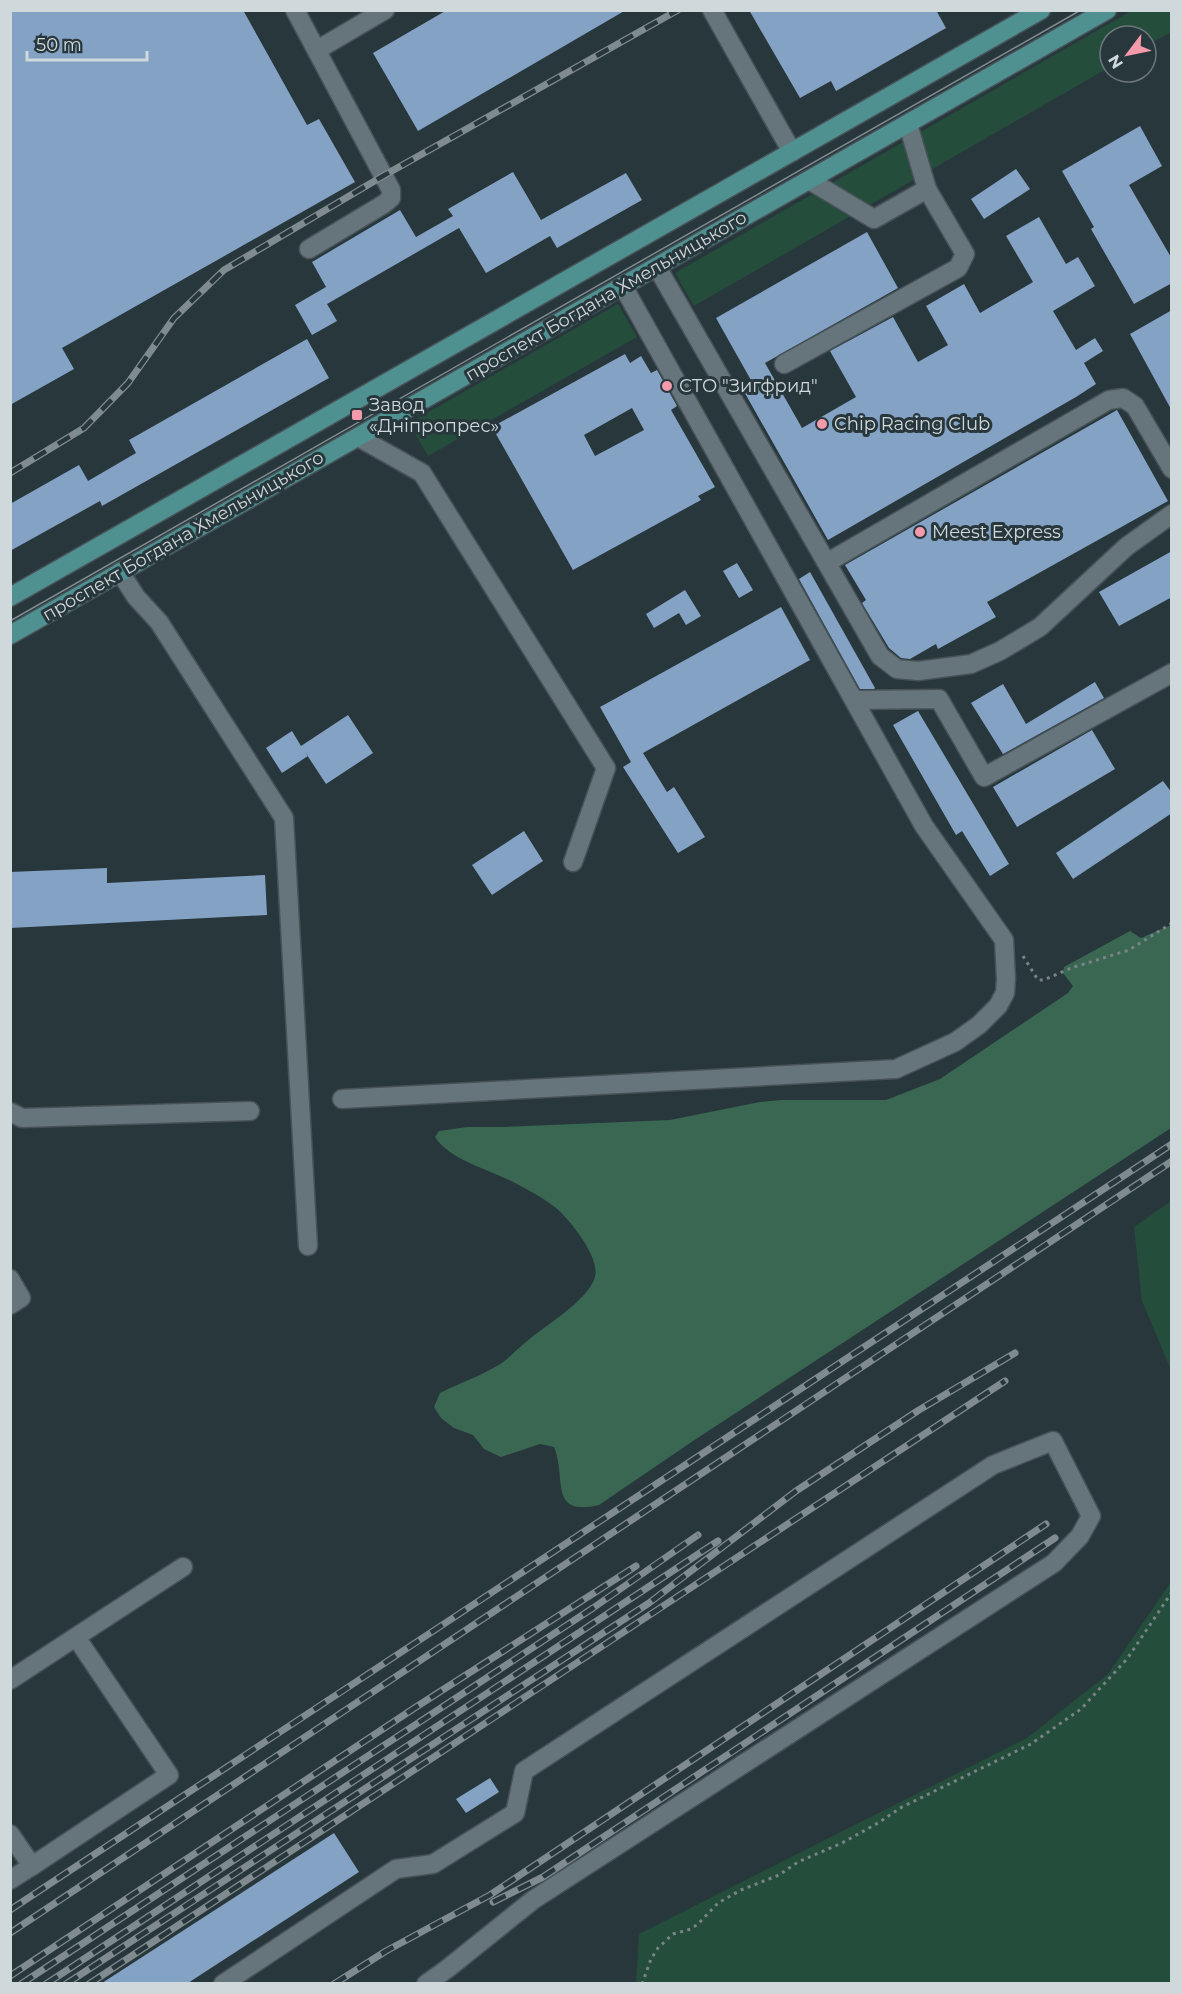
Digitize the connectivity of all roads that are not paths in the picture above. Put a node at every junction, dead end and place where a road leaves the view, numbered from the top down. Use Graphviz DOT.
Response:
graph roads {
  1 [pos="295,10"];
  2 [pos="385,10"];
  3 [pos="712,10"];
  4 [pos="1041,10"];
  5 [pos="1107,10"];
  6 [pos="317,50"];
  7 [pos="908,124"];
  8 [pos="792,152"];
  9 [pos="809,180"];
  10 [pos="927,189"];
  11 [pos="309,249"];
  12 [pos="657,267"];
  13 [pos="623,286"];
  14 [pos="784,364"];
  15 [pos="358,437"];
  16 [pos="1172,469"];
  17 [pos="1172,514"];
  18 [pos="828,562"];
  19 [pos="120,572"];
  20 [pos="10,597"];
  21 [pos="10,635"];
  22 [pos="1172,673"];
  23 [pos="854,700"];
  24 [pos="573,862"];
  25 [pos="342,1099"];
  26 [pos="250,1111"];
  27 [pos="10,1112"];
  28 [pos="308,1246"];
  29 [pos="10,1278"];
  30 [pos="10,1305"];
  31 [pos="183,1567"];
  32 [pos="76,1637"];
  33 [pos="10,1680"];
  34 [pos="10,1834"];
  35 [pos="32,1866"];
  36 [pos="10,1880"];
  37 [pos="452,1976"];
  38 [pos="223,1983"];
  39 [pos="426,1983"];
  1 -- 6 [label="lane"];
  2 -- 6 [label="lane"];
  3 -- 8 [label="lane"];
  4 -- 8 [label="main road, проспект Богдана Хмельницького"];
  5 -- 7 [label="main road, проспект Богдана Хмельницького"];
  6 -- 11 [label="lane"];
  7 -- 9 [label="main road, проспект Богдана Хмельницького"];
  7 -- 10 [label="lane"];
  8 -- 20 [label="main road, проспект Богдана Хмельницького"];
  9 -- 10 [label="lane"];
  9 -- 12 [label="main road, проспект Богдана Хмельницького"];
  10 -- 14 [label="lane"];
  12 -- 13 [label="main road, проспект Богдана Хмельницького"];
  12 -- 18 [label="lane"];
  13 -- 15 [label="main road, проспект Богдана Хмельницького"];
  13 -- 23 [label="lane"];
  15 -- 19 [label="main road, проспект Богдана Хмельницького"];
  15 -- 24 [label="lane"];
  16 -- 18 [label="lane"];
  17 -- 18 [label="lane"];
  19 -- 21 [label="main road, проспект Богдана Хмельницького"];
  19 -- 28 [label="lane"];
  22 -- 23 [label="lane"];
  23 -- 25 [label="lane"];
  26 -- 27 [label="lane"];
  29 -- 30 [label="lane"];
  31 -- 32 [label="lane"];
  32 -- 33 [label="lane"];
  32 -- 35 [label="lane"];
  34 -- 35 [label="lane"];
  35 -- 36 [label="lane"];
  37 -- 38 [label="lane"];
  37 -- 39 [label="lane"];
}
